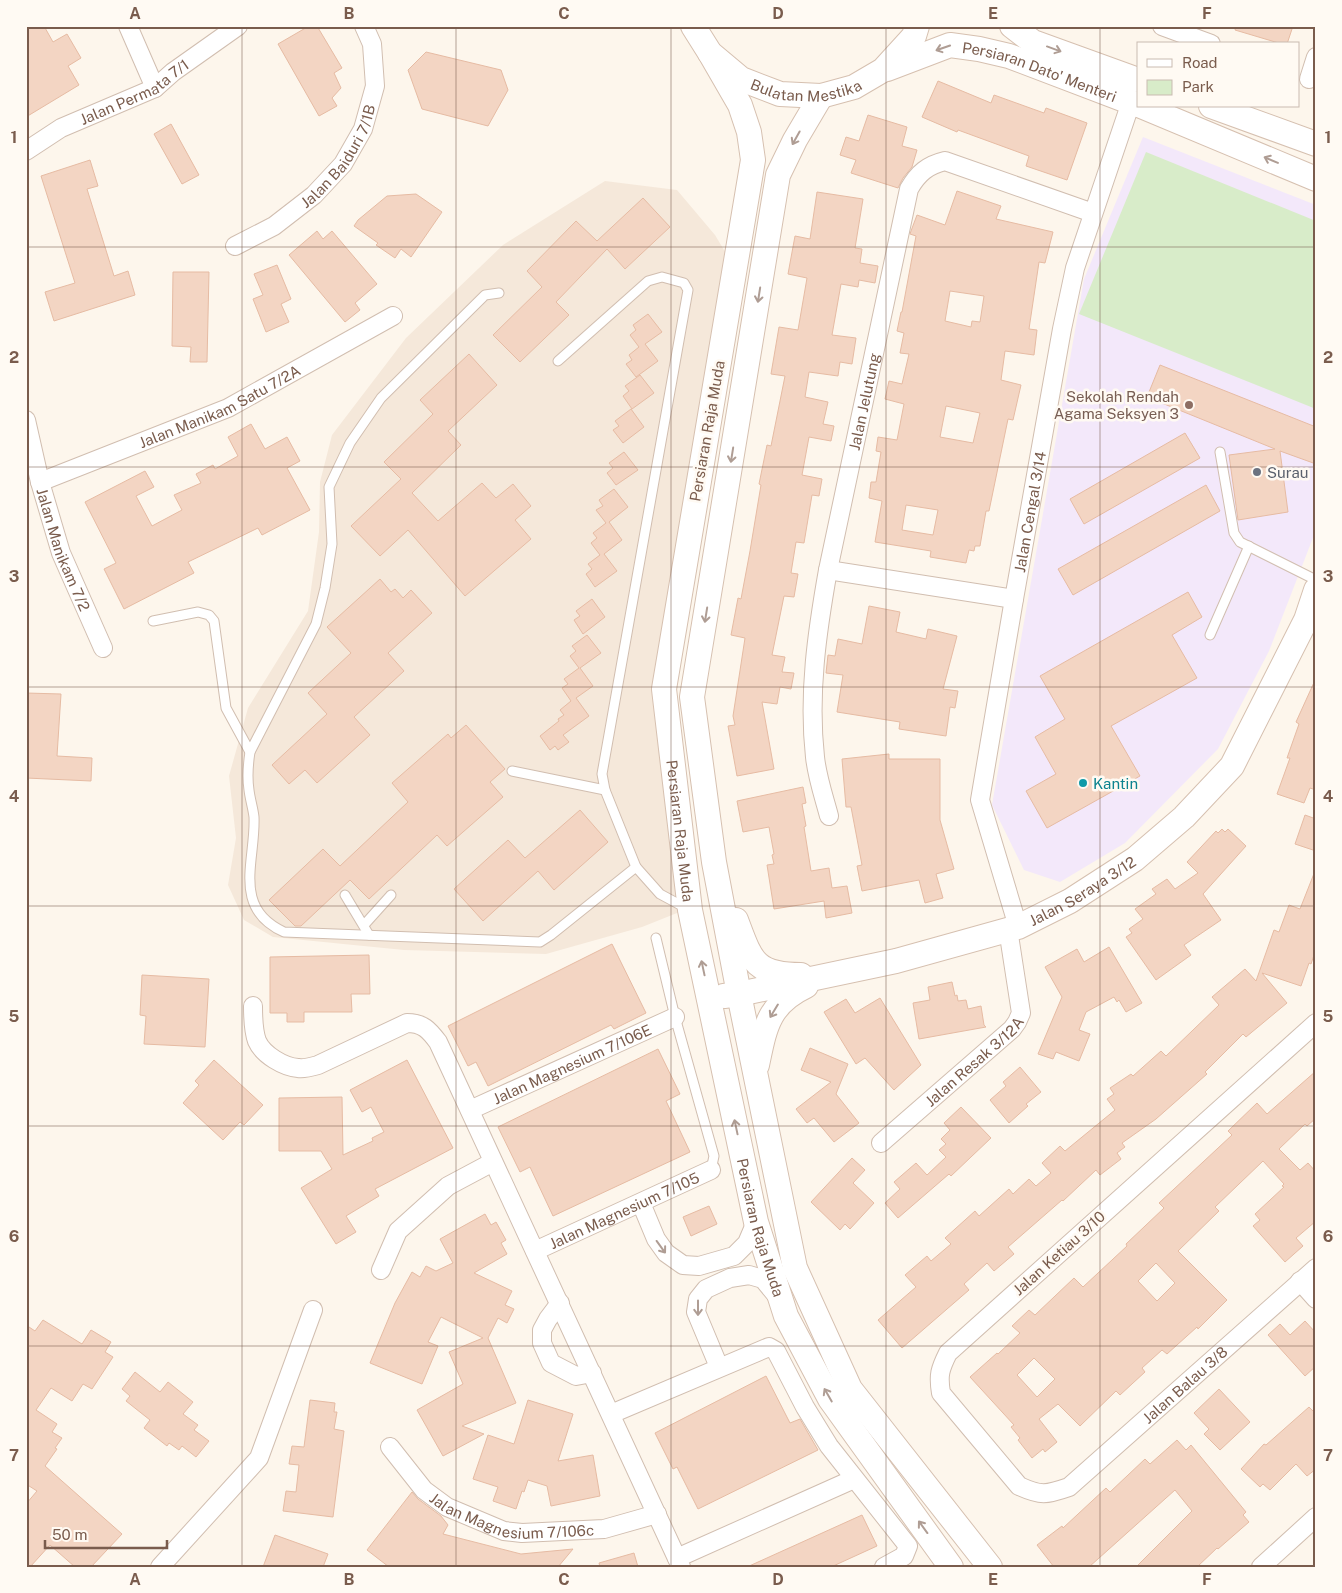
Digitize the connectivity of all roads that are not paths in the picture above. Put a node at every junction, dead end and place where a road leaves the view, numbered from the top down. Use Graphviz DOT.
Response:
graph roads {
  1 [pos="128,26"];
  2 [pos="238,26"];
  3 [pos="364,26"];
  4 [pos="694,26"];
  5 [pos="917,26"];
  6 [pos="1012,26"];
  7 [pos="1162,26"];
  8 [pos="1206,42"];
  9 [pos="710,53"];
  10 [pos="1316,57"];
  11 [pos="884,70"];
  12 [pos="1308,78"];
  13 [pos="155,88"];
  14 [pos="821,96"];
  15 [pos="1137,98"];
  16 [pos="1159,108"];
  17 [pos="1217,108"];
  18 [pos="1316,144"];
  19 [pos="26,151"];
  20 [pos="1316,179"];
  21 [pos="1093,213"];
  22 [pos="235,246"];
  23 [pos="499,293"];
  24 [pos="393,316"];
  25 [pos="558,361"];
  26 [pos="26,420"];
  27 [pos="1220,452"];
  28 [pos="40,482"];
  29 [pos="1249,546"];
  30 [pos="828,570"];
  31 [pos="1316,580"];
  32 [pos="1316,590"];
  33 [pos="1014,599"];
  34 [pos="153,621"];
  35 [pos="1311,622"];
  36 [pos="1210,635"];
  37 [pos="103,648"];
  38 [pos="250,752"];
  39 [pos="512,771"];
  40 [pos="605,790"];
  41 [pos="828,816"];
  42 [pos="714,862"];
  43 [pos="636,867"];
  44 [pos="345,895"];
  45 [pos="392,895"];
  46 [pos="690,910"];
  47 [pos="364,925"];
  48 [pos="1013,928"];
  49 [pos="369,935"];
  50 [pos="656,938"];
  51 [pos="828,975"];
  52 [pos="739,994"];
  53 [pos="709,998"];
  54 [pos="253,1006"];
  55 [pos="675,1018"];
  56 [pos="1316,1023"];
  57 [pos="755,1076"];
  58 [pos="470,1110"];
  59 [pos="881,1143"];
  60 [pos="493,1162"];
  61 [pos="711,1170"];
  62 [pos="641,1203"];
  63 [pos="756,1222"];
  64 [pos="536,1252"];
  65 [pos="1316,1268"];
  66 [pos="381,1270"];
  67 [pos="1300,1282"];
  68 [pos="1316,1299"];
  69 [pos="781,1302"];
  70 [pos="560,1303"];
  71 [pos="313,1310"];
  72 [pos="719,1367"];
  73 [pos="592,1373"];
  74 [pos="611,1414"];
  75 [pos="390,1447"];
  76 [pos="854,1479"];
  77 [pos="1049,1494"];
  78 [pos="657,1514"];
  79 [pos="1316,1517"];
  80 [pos="679,1562"];
  81 [pos="1265,1565"];
  82 [pos="160,1567"];
  83 [pos="884,1567"];
  84 [pos="951,1567"];
  85 [pos="990,1567"];
  1 -- 13 [label="street"];
  2 -- 13 [label="street, Jalan Permata 7/1"];
  3 -- 22 [label="street, Jalan Baiduri 7/1B"];
  4 -- 9 [label="main road, Bulatan Mestika"];
  5 -- 11 [label="main road, Bulatan Mestika"];
  6 -- 15 [label="main road, Persiaran Dato' Menteri, one-way"];
  7 -- 8 [label="street"];
  9 -- 14 [label="main road, Bulatan Mestika"];
  9 -- 46 [label="main road, Persiaran Raja Muda"];
  10 -- 12 [label="street"];
  11 -- 14 [label="main road, Bulatan Mestika"];
  15 -- 11 [label="main road, Persiaran Dato' Menteri, one-way"];
  13 -- 19 [label="street, Jalan Permata 7/1"];
  14 -- 42 [label="main road, Persiaran Raja Muda, one-way"];
  15 -- 21 [label="street, Jalan Cengal 3/14"];
  20 -- 16 [label="main road, Persiaran Dato' Menteri, one-way"];
  17 -- 18 [label="main road"];
  21 -- 30 [label="street, Jalan Jelutung"];
  21 -- 33 [label="street, Jalan Cengal 3/14"];
  23 -- 38 [label="lane"];
  24 -- 28 [label="street, Jalan Manikam Satu 7/2A"];
  25 -- 40 [label="lane"];
  26 -- 28 [label="street, Jalan Manikam 7/2"];
  27 -- 29 [label="lane"];
  28 -- 37 [label="street, Jalan Manikam 7/2"];
  29 -- 31 [label="lane"];
  29 -- 36 [label="lane"];
  30 -- 33 [label="street"];
  30 -- 41 [label="street, Jalan Jelutung"];
  32 -- 35 [label="main road, Jalan Seraya 3/12"];
  33 -- 48 [label="street, Jalan Cengal 3/14"];
  34 -- 38 [label="lane"];
  35 -- 48 [label="main road, Jalan Seraya 3/12"];
  38 -- 49 [label="lane"];
  39 -- 40 [label="lane"];
  40 -- 43 [label="lane"];
  42 -- 51 [label="main road"];
  42 -- 52 [label="main road, Persiaran Raja Muda"];
  43 -- 46 [label="lane"];
  43 -- 49 [label="lane"];
  44 -- 47 [label="lane"];
  45 -- 47 [label="lane"];
  53 -- 46 [label="main road, Persiaran Raja Muda, one-way"];
  47 -- 49 [label="lane"];
  48 -- 51 [label="main road, Jalan Seraya 3/12"];
  48 -- 59 [label="street, Jalan Resak 3/12A"];
  50 -- 55 [label="lane"];
  51 -- 52 [label="main road, Jalan Seraya 3/12"];
  51 -- 57 [label="main road, one-way"];
  52 -- 53 [label="main road, Jalan Seraya 3/12"];
  52 -- 57 [label="main road, Persiaran Raja Muda"];
  63 -- 53 [label="main road, Persiaran Raja Muda, one-way"];
  54 -- 58 [label="street"];
  55 -- 58 [label="street, Jalan Magnesium 7/106E"];
  55 -- 61 [label="lane"];
  56 -- 77 [label="street, Jalan Ketiau 3/10"];
  57 -- 85 [label="main road, Persiaran Raja Muda"];
  58 -- 60 [label="street"];
  60 -- 64 [label="street"];
  60 -- 66 [label="street"];
  61 -- 62 [label="street, Jalan Magnesium 7/105"];
  62 -- 63 [label="street, one-way"];
  62 -- 64 [label="street, Jalan Magnesium 7/105"];
  63 -- 69 [label="main road, Persiaran Raja Muda"];
  64 -- 70 [label="street"];
  65 -- 67 [label="street, Jalan Balau 3/8"];
  67 -- 68 [label="street"];
  67 -- 77 [label="street, Jalan Balau 3/8"];
  69 -- 72 [label="street, one-way"];
  84 -- 69 [label="main road, Persiaran Raja Muda, one-way"];
  70 -- 73 [label="street"];
  70 -- 73 [label="street"];
  71 -- 82 [label="street"];
  72 -- 74 [label="street"];
  72 -- 76 [label="street"];
  73 -- 74 [label="street"];
  74 -- 78 [label="street"];
  75 -- 78 [label="street, Jalan Magnesium 7/106c"];
  76 -- 80 [label="street"];
  76 -- 83 [label="street"];
  78 -- 80 [label="street"];
  79 -- 81 [label="street"];
}
